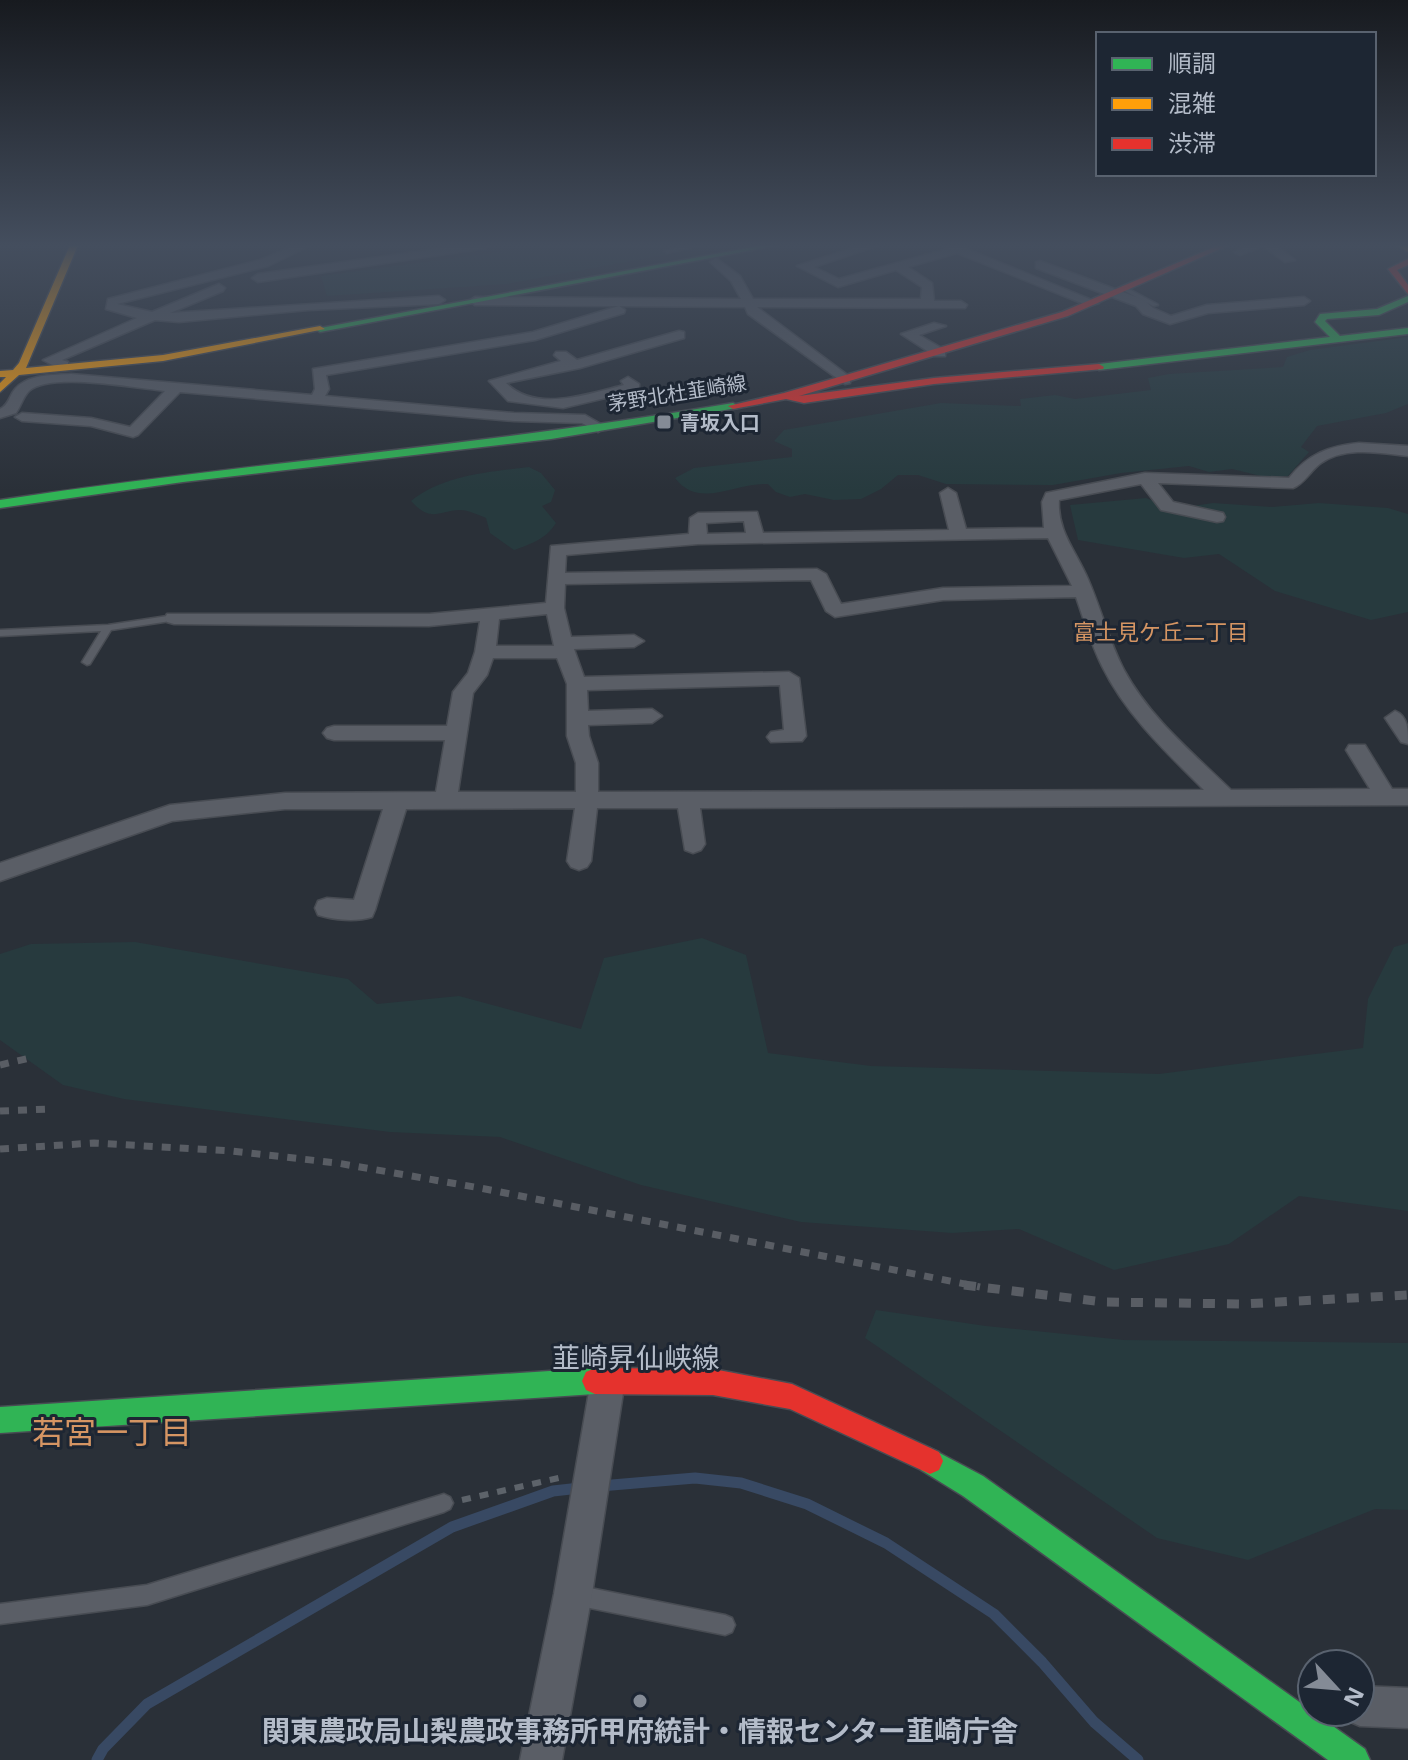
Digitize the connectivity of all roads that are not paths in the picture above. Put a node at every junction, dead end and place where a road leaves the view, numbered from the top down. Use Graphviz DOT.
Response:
graph roads {
  1 [pos="34,327"];
  2 [pos="126,327"];
  3 [pos="328,327"];
  4 [pos="564,327"];
  5 [pos="775,327"];
  6 [pos="935,327"];
  7 [pos="1019,327"];
  8 [pos="1325,327"];
  9 [pos="1408,331"];
  10 [pos="679,335"];
  11 [pos="535,336"];
  12 [pos="1338,339"];
  13 [pos="220,341"];
  14 [pos="940,353"];
  15 [pos="140,357"];
  16 [pos="572,363"];
  17 [pos="63,365"];
  18 [pos="125,369"];
  19 [pos="13,370"];
  20 [pos="87,374"];
  21 [pos="845,380"];
  22 [pos="628,381"];
  23 [pos="109,382"];
  24 [pos="58,385"];
  25 [pos="176,388"];
  26 [pos="0,389"];
  27 [pos="786,396"];
  28 [pos="24,397"];
  29 [pos="316,400"];
  30 [pos="566,411"];
  31 [pos="0,414"];
  32 [pos="598,427"];
  33 [pos="1408,451"];
  34 [pos="1145,478"];
  35 [pos="948,493"];
  36 [pos="0,504"];
  37 [pos="1217,517"];
  38 [pos="1053,533"];
  39 [pos="959,534"];
  40 [pos="706,539"];
  41 [pos="624,544"];
  42 [pos="712,574"];
  43 [pos="620,577"];
  44 [pos="556,579"];
  45 [pos="1082,591"];
  46 [pos="555,608"];
  47 [pos="490,616"];
  48 [pos="174,618"];
  49 [pos="108,628"];
  50 [pos="0,633"];
  51 [pos="634,641"];
  52 [pos="564,648"];
  53 [pos="485,652"];
  54 [pos="87,662"];
  55 [pos="577,684"];
  56 [pos="652,716"];
  57 [pos="578,718"];
  58 [pos="1395,718"];
  59 [pos="334,733"];
  60 [pos="457,733"];
  61 [pos="778,737"];
  62 [pos="1408,737"];
  63 [pos="1357,750"];
  64 [pos="1397,797"];
  65 [pos="1226,798"];
  66 [pos="446,800"];
  67 [pos="587,800"];
  68 [pos="688,800"];
  69 [pos="397,801"];
  70 [pos="693,844"];
  71 [pos="579,861"];
  72 [pos="0,872"];
  73 [pos="327,908"];
  74 [pos="608,1380"];
  75 [pos="0,1420"];
  76 [pos="444,1503"];
  77 [pos="573,1594"];
  78 [pos="0,1614"];
  79 [pos="725,1625"];
  80 [pos="1294,1704"];
  81 [pos="1376,1707"];
  82 [pos="1408,1708"];
  83 [pos="541,1760"];
  84 [pos="1354,1760"];
  1 -- 19 [label="main road"];
  2 -- 17 [label="street"];
  3 -- 19 [label="main road"];
  4 -- 11 [label="street"];
  5 -- 21 [label="street"];
  6 -- 14 [label="street"];
  7 -- 14 [label="main road"];
  8 -- 12 [label="main road"];
  9 -- 12 [label="main road, 茅野北杜韮崎線"];
  10 -- 16 [label="street"];
  11 -- 16 [label="street"];
  11 -- 29 [label="street"];
  12 -- 27 [label="main road, 茅野北杜韮崎線"];
  13 -- 15 [label="street"];
  14 -- 21 [label="main road"];
  16 -- 30 [label="street"];
  18 -- 23 [label="street"];
  19 -- 26 [label="main road"];
  20 -- 23 [label="street"];
  21 -- 27 [label="main road"];
  22 -- 30 [label="street"];
  23 -- 25 [label="street"];
  23 -- 28 [label="street"];
  24 -- 28 [label="street"];
  25 -- 28 [label="street"];
  25 -- 29 [label="street"];
  27 -- 32 [label="main road, 茅野北杜韮崎線"];
  28 -- 31 [label="street"];
  29 -- 30 [label="street"];
  30 -- 32 [label="street"];
  32 -- 36 [label="main road, 茅野北杜韮崎線"];
  33 -- 34 [label="street"];
  34 -- 37 [label="street"];
  34 -- 38 [label="street"];
  35 -- 39 [label="street"];
  38 -- 39 [label="street"];
  38 -- 45 [label="street"];
  39 -- 40 [label="street"];
  40 -- 41 [label="street"];
  40 -- 42 [label="street"];
  41 -- 43 [label="street"];
  41 -- 44 [label="street"];
  42 -- 43 [label="street"];
  42 -- 45 [label="street"];
  43 -- 44 [label="street"];
  44 -- 46 [label="street"];
  45 -- 65 [label="street"];
  46 -- 47 [label="street"];
  46 -- 52 [label="street"];
  47 -- 48 [label="street"];
  47 -- 53 [label="street"];
  48 -- 49 [label="lane"];
  49 -- 50 [label="lane"];
  49 -- 54 [label="lane"];
  51 -- 52 [label="street"];
  52 -- 53 [label="street"];
  52 -- 55 [label="street"];
  53 -- 60 [label="street"];
  55 -- 57 [label="street"];
  55 -- 61 [label="street"];
  56 -- 57 [label="street"];
  57 -- 67 [label="street"];
  58 -- 62 [label="street"];
  59 -- 60 [label="street"];
  60 -- 66 [label="street"];
  63 -- 64 [label="street"];
  64 -- 65 [label="street"];
  65 -- 68 [label="street"];
  66 -- 67 [label="street"];
  66 -- 69 [label="street"];
  67 -- 68 [label="street"];
  67 -- 71 [label="street"];
  68 -- 70 [label="street"];
  69 -- 72 [label="street"];
  69 -- 73 [label="street"];
  74 -- 75 [label="main road, 韮崎昇仙峡線"];
  74 -- 77 [label="street"];
  74 -- 80 [label="main road, 韮崎昇仙峡線"];
  76 -- 78 [label="lane"];
  77 -- 79 [label="lane"];
  77 -- 83 [label="street"];
  80 -- 84 [label="main road, 韮崎昇仙峡線"];
  81 -- 82 [label="street"];
}
